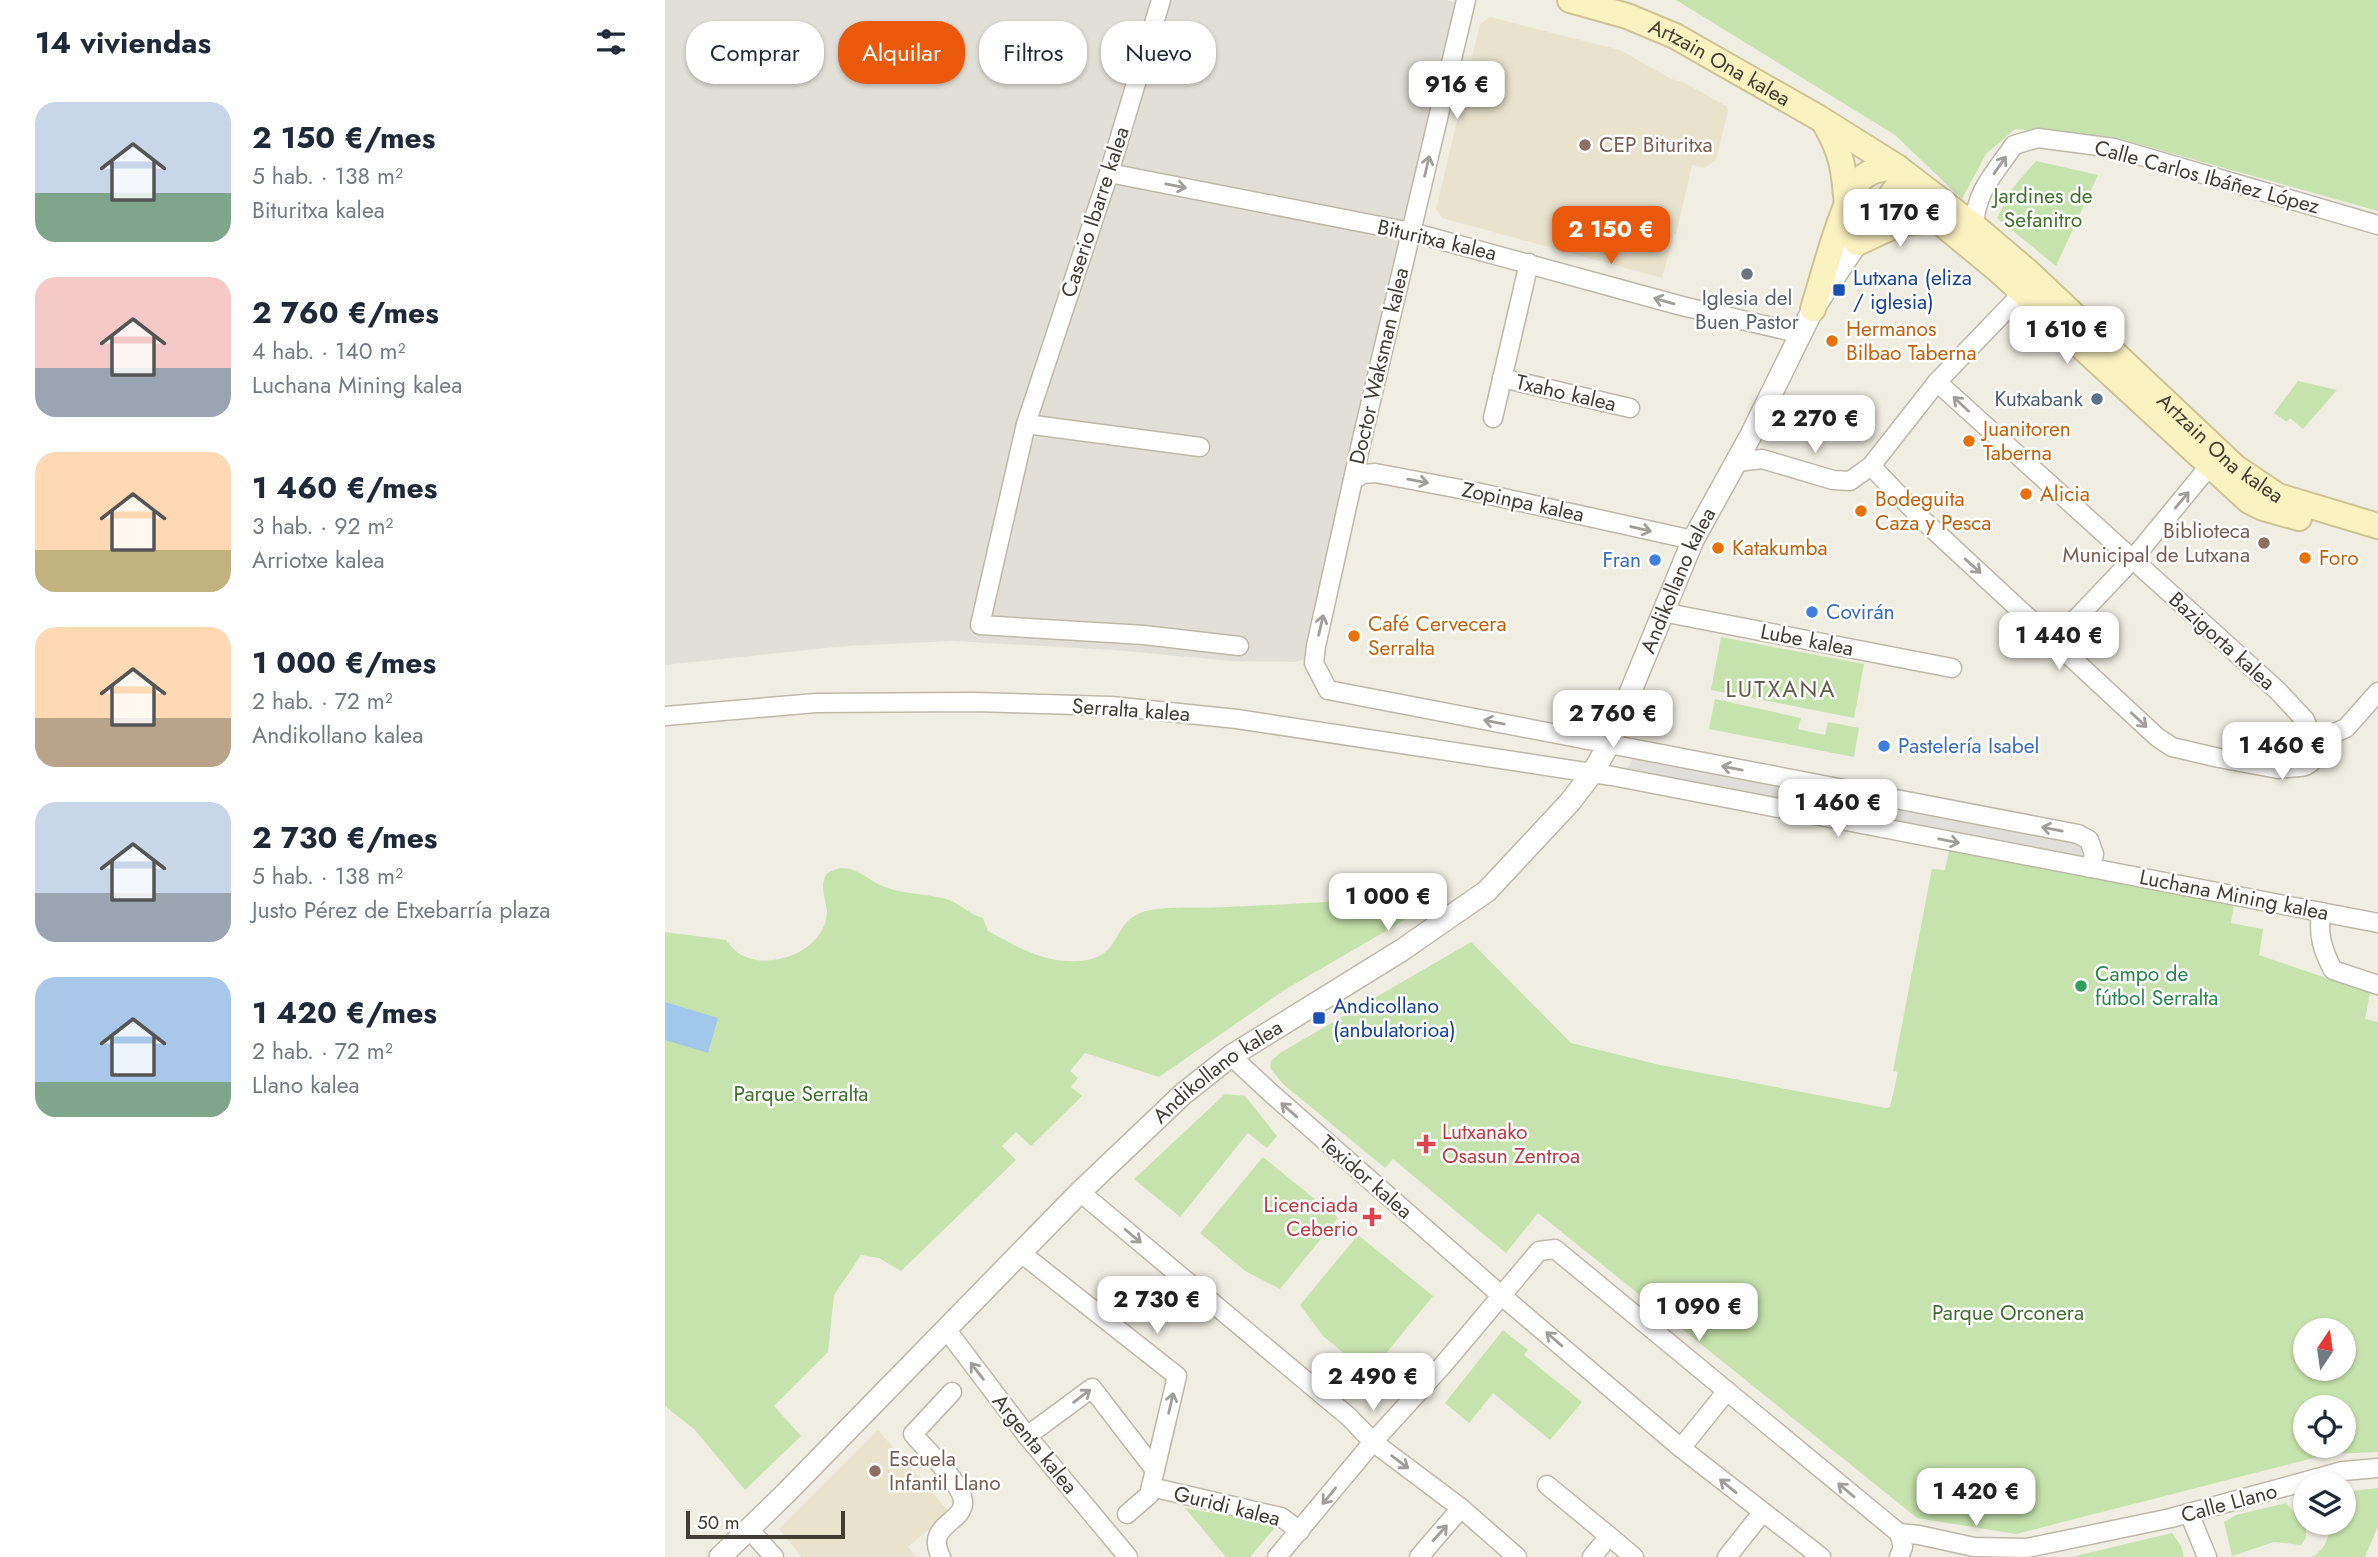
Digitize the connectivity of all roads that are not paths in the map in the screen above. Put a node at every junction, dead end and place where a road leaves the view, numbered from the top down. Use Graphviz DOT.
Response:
graph roads {
  1 [pos="1161,0"];
  2 [pos="1466,0"];
  3 [pos="1570,0"];
  4 [pos="1824,122"];
  5 [pos="1109,173"];
  6 [pos="1890,174"];
  7 [pos="1847,207"];
  8 [pos="1936,219"];
  9 [pos="2373,223"];
  10 [pos="1974,226"];
  11 [pos="1411,232"];
  12 [pos="1857,243"];
  13 [pos="1529,263"];
  14 [pos="2029,286"];
  15 [pos="1813,309"];
  16 [pos="1802,334"];
  17 [pos="1502,378"];
  18 [pos="1937,382"];
  19 [pos="1630,408"];
  20 [pos="1493,418"];
  21 [pos="1026,424"];
  22 [pos="1751,435"];
  23 [pos="1200,447"];
  24 [pos="1762,459"];
  25 [pos="2215,460"];
  26 [pos="1737,462"];
  27 [pos="1871,467"];
  28 [pos="1353,480"];
  29 [pos="2378,526"];
  30 [pos="1693,541"];
  31 [pos="2378,541"];
  32 [pos="2131,560"];
  33 [pos="1662,612"];
  34 [pos="2054,642"];
  35 [pos="1240,646"];
  36 [pos="1952,668"];
  37 [pos="2378,692"];
  38 [pos="665,716"];
  39 [pos="2314,739"];
  40 [pos="1609,744"];
  41 [pos="1645,751"];
  42 [pos="2298,768"];
  43 [pos="1593,772"];
  44 [pos="1628,779"];
  45 [pos="2091,868"];
  46 [pos="2321,912"];
  47 [pos="2378,923"];
  48 [pos="2378,985"];
  49 [pos="1231,1056"];
  50 [pos="1080,1192"];
  51 [pos="1021,1253"];
  52 [pos="1502,1296"];
  53 [pos="946,1329"];
  54 [pos="1727,1391"];
  55 [pos="952,1392"];
  56 [pos="1027,1436"];
  57 [pos="1373,1442"];
  58 [pos="1681,1448"];
  59 [pos="2378,1468"];
  60 [pos="1153,1479"];
  61 [pos="1546,1485"];
  62 [pos="1461,1508"];
  63 [pos="1762,1513"];
  64 [pos="2189,1513"];
  65 [pos="1128,1514"];
  66 [pos="749,1529"];
  67 [pos="1300,1531"];
  68 [pos="1899,1533"];
  69 [pos="1609,1536"];
  70 [pos="2056,1544"];
  71 [pos="1989,1552"];
  72 [pos="720,1557"];
  73 [pos="774,1557"];
  74 [pos="941,1557"];
  75 [pos="1128,1557"];
  76 [pos="1277,1557"];
  77 [pos="1419,1557"];
  78 [pos="1517,1557"];
  79 [pos="1592,1557"];
  80 [pos="1634,1557"];
  81 [pos="1727,1557"];
  82 [pos="1821,1557"];
  83 [pos="1899,1557"];
  84 [pos="2036,1557"];
  85 [pos="2207,1557"];
  1 -- 5 [label="street, Caserio Ibarre kalea"];
  11 -- 2 [label="street, Doctor Waksman kalea, one-way"];
  3 -- 4 [label="main road, Artzain Ona kalea"];
  4 -- 6 [label="main road, Artzain Ona kalea"];
  4 -- 7 [label="main road"];
  5 -- 11 [label="street, Bituritxa kalea, one-way"];
  5 -- 21 [label="street, Caserio Ibarre kalea"];
  6 -- 7 [label="main road"];
  6 -- 8 [label="main road, Artzain Ona kalea"];
  6 -- 10 [label="main road, Artzain Ona kalea"];
  6 -- 12 [label="main road"];
  7 -- 15 [label="main road"];
  8 -- 12 [label="main road"];
  8 -- 14 [label="main road, Artzain Ona kalea"];
  10 -- 9 [label="street, Calle Carlos Ibáñez López, one-way"];
  10 -- 14 [label="main road, Artzain Ona kalea"];
  11 -- 13 [label="street, Bituritxa kalea"];
  11 -- 28 [label="street, Doctor Waksman kalea"];
  12 -- 15 [label="street, Andikollano kalea"];
  16 -- 13 [label="street, Bituritxa kalea, one-way"];
  13 -- 17 [label="street"];
  14 -- 18 [label="street"];
  14 -- 25 [label="main road, Artzain Ona kalea"];
  15 -- 16 [label="street, Andikollano kalea"];
  16 -- 22 [label="street, Andikollano kalea"];
  17 -- 19 [label="street, Txaho kalea"];
  17 -- 20 [label="street"];
  18 -- 27 [label="street"];
  32 -- 18 [label="street, Bazigorta kalea, one-way"];
  21 -- 23 [label="street"];
  21 -- 35 [label="street, Caserio Ibarre kalea"];
  22 -- 24 [label="street"];
  22 -- 26 [label="street, Andikollano kalea"];
  24 -- 26 [label="street"];
  24 -- 27 [label="street"];
  25 -- 29 [label="main road, Artzain Ona kalea"];
  25 -- 31 [label="main road, Artzain Ona kalea"];
  32 -- 25 [label="street, one-way"];
  26 -- 30 [label="street, Andikollano kalea"];
  27 -- 34 [label="street, one-way"];
  28 -- 30 [label="street, Zopinpa kalea, one-way"];
  40 -- 28 [label="street, Doctor Waksman kalea, one-way"];
  30 -- 33 [label="street, Andikollano kalea"];
  32 -- 34 [label="street"];
  32 -- 39 [label="street, Bazigorta kalea"];
  33 -- 36 [label="street, Lube kalea"];
  33 -- 40 [label="street, Andikollano kalea"];
  34 -- 42 [label="street, one-way"];
  37 -- 39 [label="street"];
  38 -- 43 [label="street, Serralta kalea"];
  39 -- 42 [label="street"];
  39 -- 42 [label="street"];
  40 -- 41 [label="street"];
  40 -- 43 [label="street, Andikollano kalea"];
  41 -- 44 [label="street"];
  45 -- 41 [label="street, one-way"];
  43 -- 44 [label="street, Luchana Mining kalea"];
  43 -- 49 [label="street, Andikollano kalea"];
  44 -- 45 [label="street, Luchana Mining kalea, one-way"];
  45 -- 46 [label="street, Luchana Mining kalea"];
  46 -- 47 [label="street, Luchana Mining kalea"];
  46 -- 48 [label="street"];
  49 -- 50 [label="street, Andikollano kalea"];
  52 -- 49 [label="street, Texidor kalea, one-way"];
  50 -- 51 [label="street, Andikollano kalea"];
  50 -- 57 [label="street, one-way"];
  51 -- 53 [label="street, Andikollano kalea"];
  60 -- 51 [label="street, one-way"];
  52 -- 54 [label="street"];
  52 -- 57 [label="street, Guridi kalea"];
  58 -- 52 [label="street, Texidor kalea, one-way"];
  56 -- 53 [label="street, Argenta kalea, one-way"];
  53 -- 66 [label="street, Andikollano kalea"];
  54 -- 58 [label="street"];
  68 -- 54 [label="street, one-way"];
  55 -- 74 [label="street"];
  56 -- 60 [label="street, one-way"];
  56 -- 75 [label="street, Argenta kalea"];
  57 -- 62 [label="street, one-way"];
  57 -- 67 [label="street, Guridi kalea, one-way"];
  63 -- 58 [label="street, Texidor kalea, one-way"];
  59 -- 64 [label="street, Calle Llano"];
  60 -- 65 [label="street"];
  60 -- 67 [label="street, Guridi kalea"];
  61 -- 69 [label="street"];
  77 -- 62 [label="street, one-way"];
  62 -- 78 [label="street"];
  63 -- 81 [label="street"];
  63 -- 82 [label="street, Texidor kalea"];
  64 -- 70 [label="street, Calle Llano"];
  64 -- 85 [label="street"];
  66 -- 72 [label="street, Andikollano kalea"];
  66 -- 73 [label="street"];
  67 -- 76 [label="street, Guridi kalea"];
  68 -- 71 [label="street"];
  68 -- 83 [label="street"];
  69 -- 79 [label="street"];
  69 -- 80 [label="street"];
  70 -- 71 [label="street"];
  70 -- 84 [label="street"];
}
